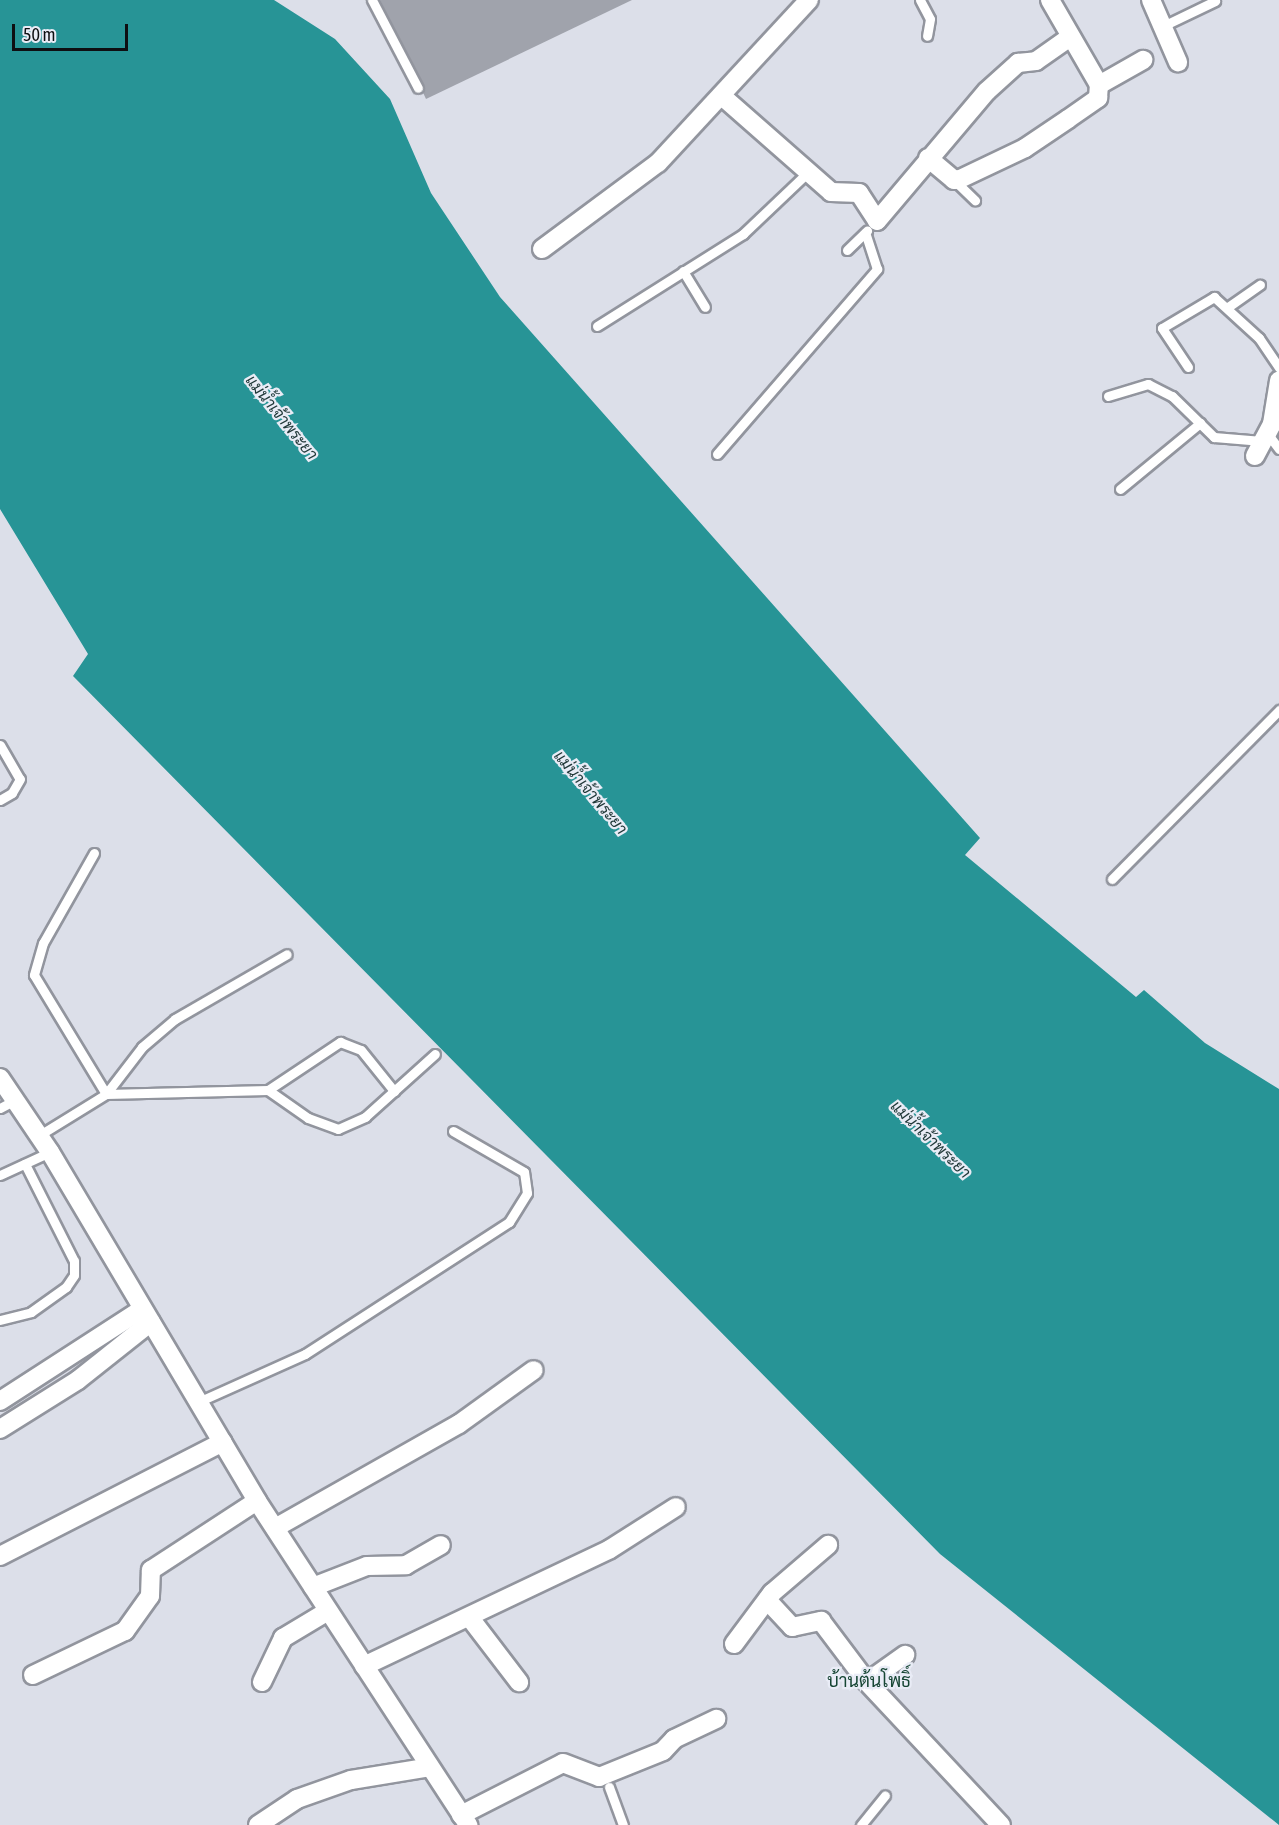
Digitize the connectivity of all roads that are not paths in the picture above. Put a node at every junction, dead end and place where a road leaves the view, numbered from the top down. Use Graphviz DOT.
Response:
graph roads {
  1 [pos="372,0"];
  2 [pos="809,0"];
  3 [pos="920,0"];
  4 [pos="1050,0"];
  5 [pos="1151,0"];
  6 [pos="1215,1"];
  7 [pos="1163,26"];
  8 [pos="927,36"];
  9 [pos="1070,37"];
  10 [pos="1143,60"];
  11 [pos="1178,62"];
  12 [pos="1099,85"];
  13 [pos="418,88"];
  14 [pos="723,97"];
  15 [pos="928,158"];
  16 [pos="807,173"];
  17 [pos="954,180"];
  18 [pos="975,200"];
  19 [pos="871,227"];
  20 [pos="542,249"];
  21 [pos="847,250"];
  22 [pos="683,271"];
  23 [pos="1260,285"];
  24 [pos="705,307"];
  25 [pos="1228,307"];
  26 [pos="597,326"];
  27 [pos="1188,367"];
  28 [pos="1279,368"];
  29 [pos="1279,381"];
  30 [pos="1108,396"];
  31 [pos="1200,423"];
  32 [pos="1266,445"];
  33 [pos="717,454"];
  34 [pos="1120,489"];
  35 [pos="1279,710"];
  36 [pos="0,745"];
  37 [pos="0,800"];
  38 [pos="94,853"];
  39 [pos="1112,879"];
  40 [pos="287,954"];
  41 [pos="435,1054"];
  42 [pos="0,1078"];
  43 [pos="268,1090"];
  44 [pos="394,1092"];
  45 [pos="106,1095"];
  46 [pos="7,1104"];
  47 [pos="453,1131"];
  48 [pos="38,1136"];
  49 [pos="50,1152"];
  50 [pos="26,1164"];
  51 [pos="0,1175"];
  52 [pos="146,1315"];
  53 [pos="0,1320"];
  54 [pos="534,1370"];
  55 [pos="0,1401"];
  56 [pos="198,1402"];
  57 [pos="0,1429"];
  58 [pos="223,1442"];
  59 [pos="257,1502"];
  60 [pos="676,1507"];
  61 [pos="275,1528"];
  62 [pos="441,1545"];
  63 [pos="828,1545"];
  64 [pos="0,1556"];
  65 [pos="313,1587"];
  66 [pos="767,1600"];
  67 [pos="328,1611"];
  68 [pos="470,1618"];
  69 [pos="735,1644"];
  70 [pos="905,1655"];
  71 [pos="364,1666"];
  72 [pos="33,1675"];
  73 [pos="262,1682"];
  74 [pos="519,1682"];
  75 [pos="867,1682"];
  76 [pos="716,1719"];
  77 [pos="430,1767"];
  78 [pos="609,1787"];
  79 [pos="885,1795"];
  80 [pos="464,1820"];
  81 [pos="258,1825"];
  82 [pos="623,1825"];
  83 [pos="861,1825"];
  84 [pos="1001,1825"];
  1 -- 13 [label="lane"];
  2 -- 14 [label="street"];
  3 -- 8 [label="lane"];
  4 -- 9 [label="street"];
  5 -- 7 [label="street"];
  6 -- 7 [label="lane"];
  7 -- 11 [label="street"];
  9 -- 12 [label="street"];
  9 -- 15 [label="street"];
  10 -- 12 [label="street"];
  12 -- 17 [label="street"];
  14 -- 16 [label="street"];
  14 -- 20 [label="street"];
  15 -- 17 [label="street"];
  15 -- 19 [label="street"];
  16 -- 19 [label="street"];
  16 -- 22 [label="lane"];
  17 -- 18 [label="lane"];
  19 -- 21 [label="lane"];
  19 -- 33 [label="lane"];
  22 -- 24 [label="lane"];
  22 -- 26 [label="lane"];
  23 -- 25 [label="lane"];
  25 -- 27 [label="lane"];
  25 -- 28 [label="lane"];
  29 -- 32 [label="street"];
  30 -- 31 [label="lane"];
  31 -- 32 [label="lane"];
  31 -- 34 [label="lane"];
  35 -- 39 [label="lane"];
  36 -- 37 [label="lane"];
  38 -- 45 [label="lane"];
  40 -- 45 [label="lane"];
  41 -- 44 [label="lane"];
  42 -- 46 [label="street"];
  43 -- 44 [label="lane"];
  43 -- 44 [label="lane"];
  43 -- 45 [label="lane"];
  45 -- 48 [label="lane"];
  46 -- 48 [label="street"];
  47 -- 56 [label="lane"];
  48 -- 49 [label="street"];
  49 -- 50 [label="lane"];
  49 -- 52 [label="street"];
  50 -- 51 [label="lane"];
  50 -- 53 [label="lane"];
  52 -- 55 [label="street"];
  52 -- 56 [label="street"];
  52 -- 57 [label="street"];
  54 -- 61 [label="street"];
  56 -- 58 [label="street"];
  58 -- 59 [label="street"];
  58 -- 64 [label="street"];
  59 -- 61 [label="street"];
  59 -- 72 [label="street"];
  60 -- 68 [label="street"];
  61 -- 65 [label="street"];
  62 -- 65 [label="street"];
  63 -- 66 [label="street"];
  65 -- 67 [label="street"];
  66 -- 69 [label="street"];
  66 -- 75 [label="street"];
  67 -- 71 [label="street"];
  67 -- 73 [label="street"];
  68 -- 71 [label="street"];
  68 -- 74 [label="street"];
  70 -- 75 [label="street"];
  71 -- 77 [label="street"];
  75 -- 84 [label="street"];
  76 -- 80 [label="street"];
  77 -- 80 [label="street"];
  77 -- 81 [label="street"];
  78 -- 82 [label="lane"];
  79 -- 83 [label="lane"];
}
